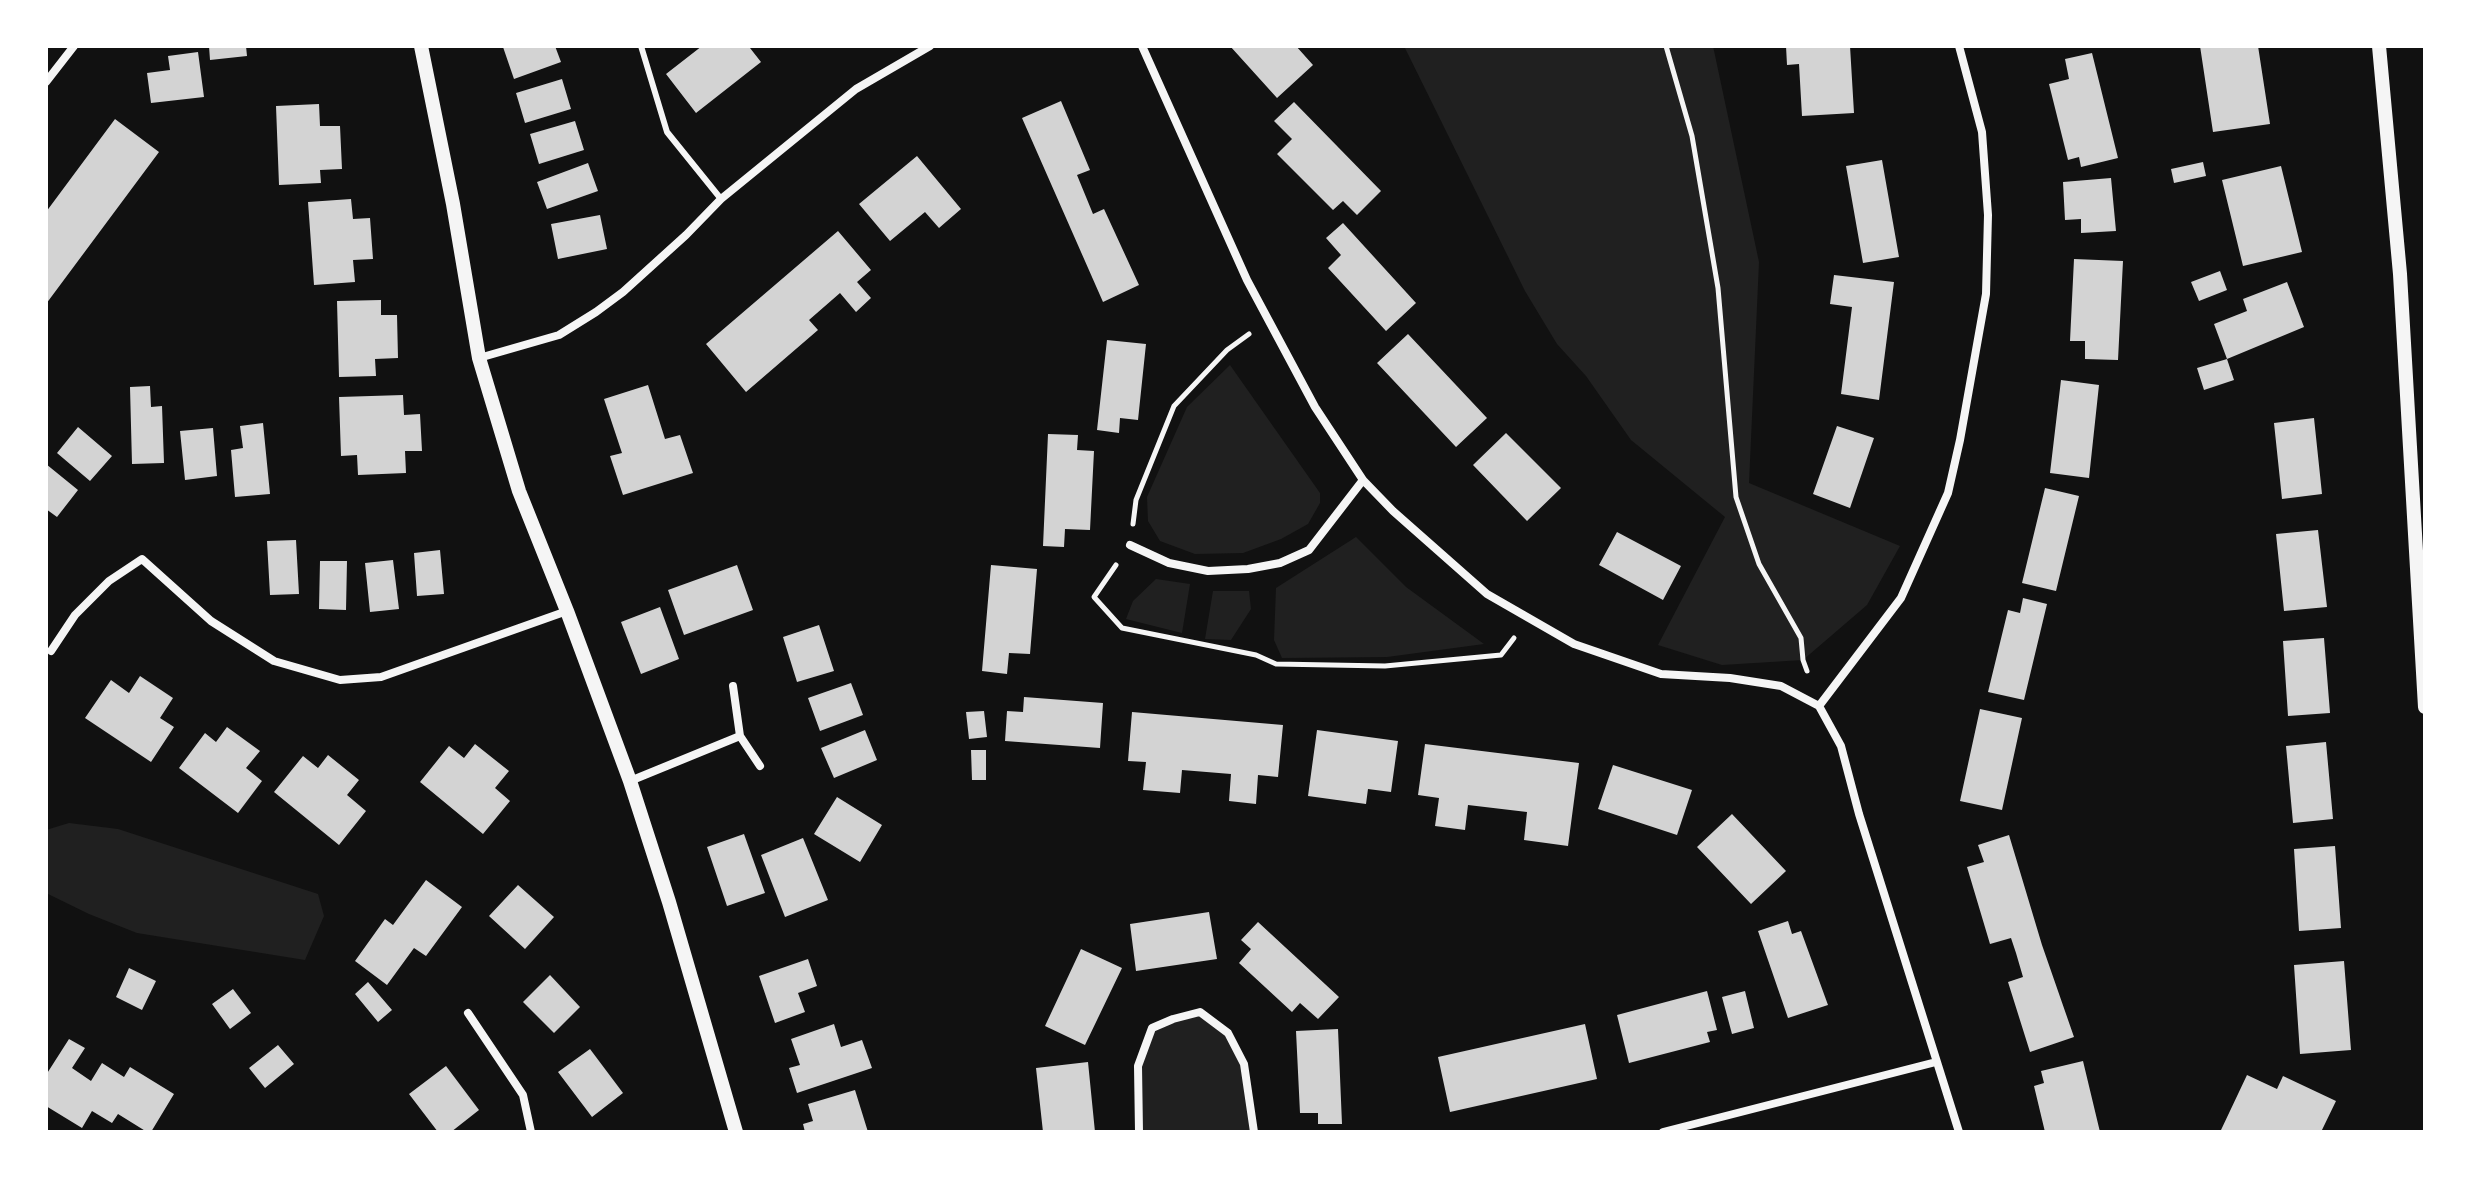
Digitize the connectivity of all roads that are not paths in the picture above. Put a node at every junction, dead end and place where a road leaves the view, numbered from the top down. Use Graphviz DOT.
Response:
graph roads {
  1 [pos="74,46"];
  2 [pos="421,46"];
  3 [pos="641,46"];
  4 [pos="930,46"];
  5 [pos="1142,46"];
  6 [pos="1959,46"];
  7 [pos="2379,46"];
  8 [pos="46,82"];
  9 [pos="721,199"];
  10 [pos="479,358"];
  11 [pos="1363,480"];
  12 [pos="1130,545"];
  13 [pos="567,611"];
  14 [pos="51,651"];
  15 [pos="733,686"];
  16 [pos="1819,706"];
  17 [pos="2425,707"];
  18 [pos="740,736"];
  19 [pos="760,766"];
  20 [pos="630,781"];
  21 [pos="468,1013"];
  22 [pos="1936,1062"];
  23 [pos="531,1132"];
  24 [pos="736,1132"];
  25 [pos="1139,1132"];
  26 [pos="1254,1132"];
  27 [pos="1663,1132"];
  28 [pos="1959,1132"];
  1 -- 8 [label="street"];
  2 -- 10 [label="street"];
  3 -- 9 [label="lane"];
  4 -- 9 [label="street"];
  5 -- 11 [label="street"];
  6 -- 16 [label="street"];
  7 -- 17 [label="street"];
  9 -- 10 [label="street"];
  10 -- 13 [label="street"];
  11 -- 12 [label="street"];
  11 -- 16 [label="street"];
  13 -- 14 [label="street"];
  13 -- 20 [label="street"];
  15 -- 18 [label="street"];
  16 -- 22 [label="street"];
  18 -- 19 [label="street"];
  18 -- 20 [label="street"];
  20 -- 24 [label="street"];
  21 -- 23 [label="street"];
  22 -- 27 [label="street"];
  22 -- 28 [label="street"];
  25 -- 26 [label="street"];
}
